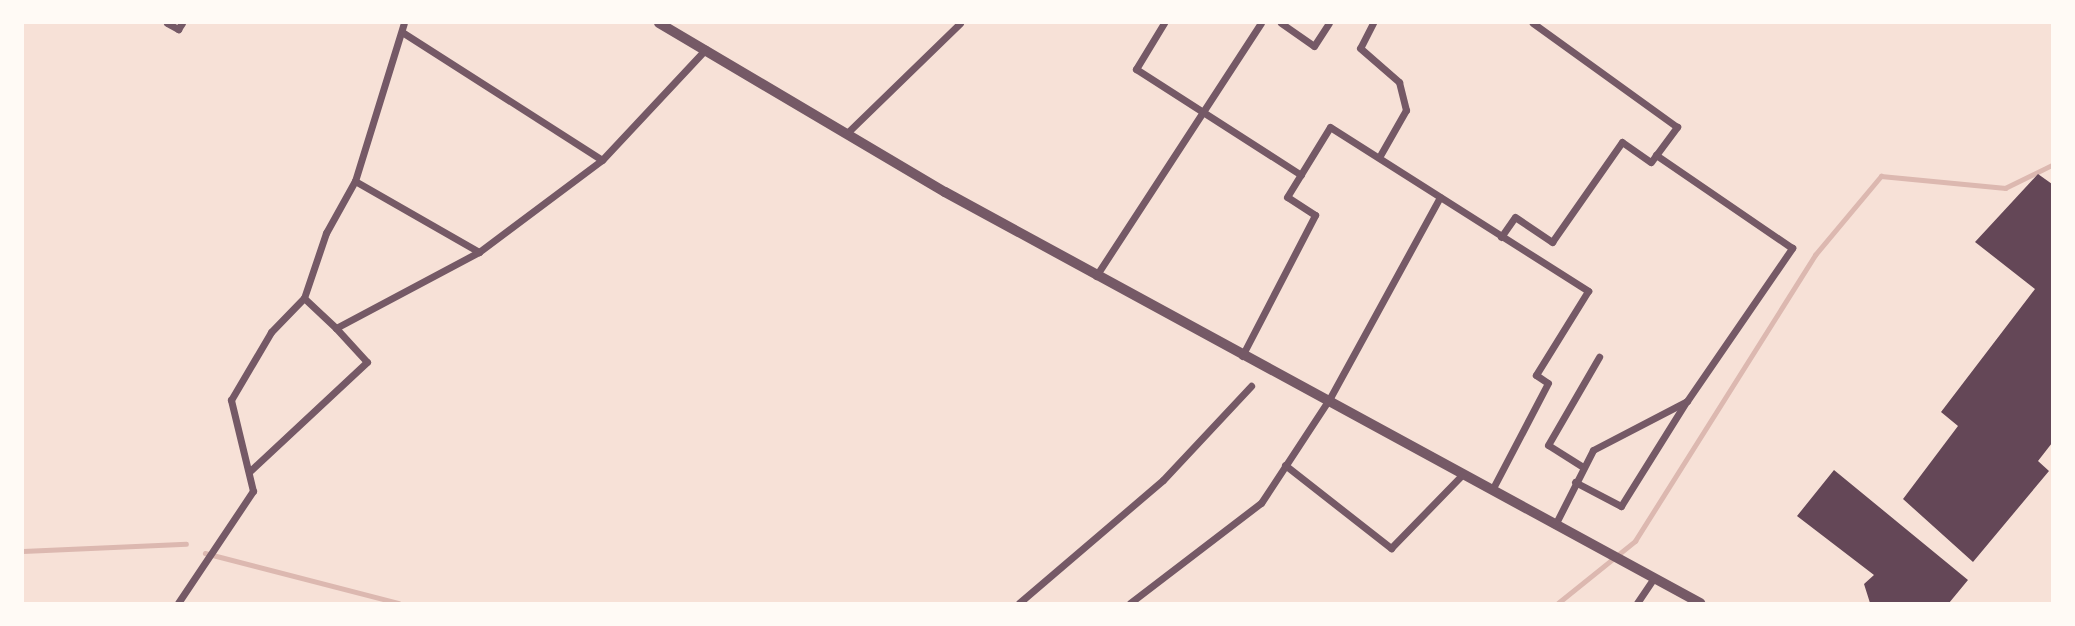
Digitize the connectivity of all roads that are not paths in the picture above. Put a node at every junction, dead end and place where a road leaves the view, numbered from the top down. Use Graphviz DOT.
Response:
graph roads {
  1 [pos="167,23"];
  2 [pos="182,23"];
  3 [pos="404,23"];
  4 [pos="659,23"];
  5 [pos="960,23"];
  6 [pos="1164,23"];
  7 [pos="1261,23"];
  8 [pos="1281,23"];
  9 [pos="1329,23"];
  10 [pos="1373,23"];
  11 [pos="1533,23"];
  12 [pos="401,32"];
  13 [pos="706,49"];
  14 [pos="1200,110"];
  15 [pos="846,134"];
  16 [pos="1381,154"];
  17 [pos="1656,155"];
  18 [pos="602,160"];
  19 [pos="1301,175"];
  20 [pos="355,181"];
  21 [pos="1440,197"];
  22 [pos="1501,237"];
  23 [pos="479,252"];
  24 [pos="1096,275"];
  25 [pos="304,298"];
  26 [pos="336,328"];
  27 [pos="1242,356"];
  28 [pos="1599,357"];
  29 [pos="1251,386"];
  30 [pos="1330,398"];
  31 [pos="1687,401"];
  32 [pos="1284,465"];
  33 [pos="1583,467"];
  34 [pos="250,471"];
  35 [pos="1463,474"];
  36 [pos="1575,482"];
  37 [pos="1492,490"];
  38 [pos="1555,525"];
  39 [pos="1654,578"];
  40 [pos="178,603"];
  41 [pos="1019,603"];
  42 [pos="1130,603"];
  43 [pos="1637,603"];
  44 [pos="1700,603"];
  1 -- 2 [label="street"];
  3 -- 12 [label="street"];
  4 -- 13 [label="street"];
  5 -- 15 [label="street"];
  6 -- 14 [label="street"];
  7 -- 14 [label="street"];
  8 -- 9 [label="street"];
  10 -- 16 [label="street"];
  11 -- 17 [label="street"];
  12 -- 18 [label="street"];
  12 -- 20 [label="street"];
  13 -- 15 [label="street"];
  13 -- 18 [label="street"];
  14 -- 19 [label="street"];
  14 -- 24 [label="street"];
  15 -- 24 [label="street"];
  16 -- 19 [label="street"];
  16 -- 21 [label="street"];
  17 -- 22 [label="street"];
  17 -- 31 [label="street"];
  18 -- 23 [label="street"];
  19 -- 27 [label="street"];
  20 -- 23 [label="street"];
  20 -- 25 [label="street"];
  21 -- 22 [label="street"];
  21 -- 30 [label="street"];
  22 -- 37 [label="street"];
  23 -- 26 [label="street"];
  24 -- 27 [label="street"];
  25 -- 26 [label="street"];
  25 -- 34 [label="street"];
  26 -- 34 [label="street"];
  27 -- 30 [label="street"];
  28 -- 33 [label="street"];
  29 -- 41 [label="street"];
  30 -- 32 [label="street"];
  30 -- 35 [label="street"];
  31 -- 33 [label="street"];
  31 -- 36 [label="street"];
  32 -- 35 [label="street"];
  32 -- 42 [label="street"];
  33 -- 36 [label="street"];
  34 -- 40 [label="street"];
  35 -- 37 [label="street"];
  36 -- 38 [label="street"];
  37 -- 38 [label="street"];
  38 -- 39 [label="street"];
  39 -- 43 [label="street"];
  39 -- 44 [label="street"];
}
